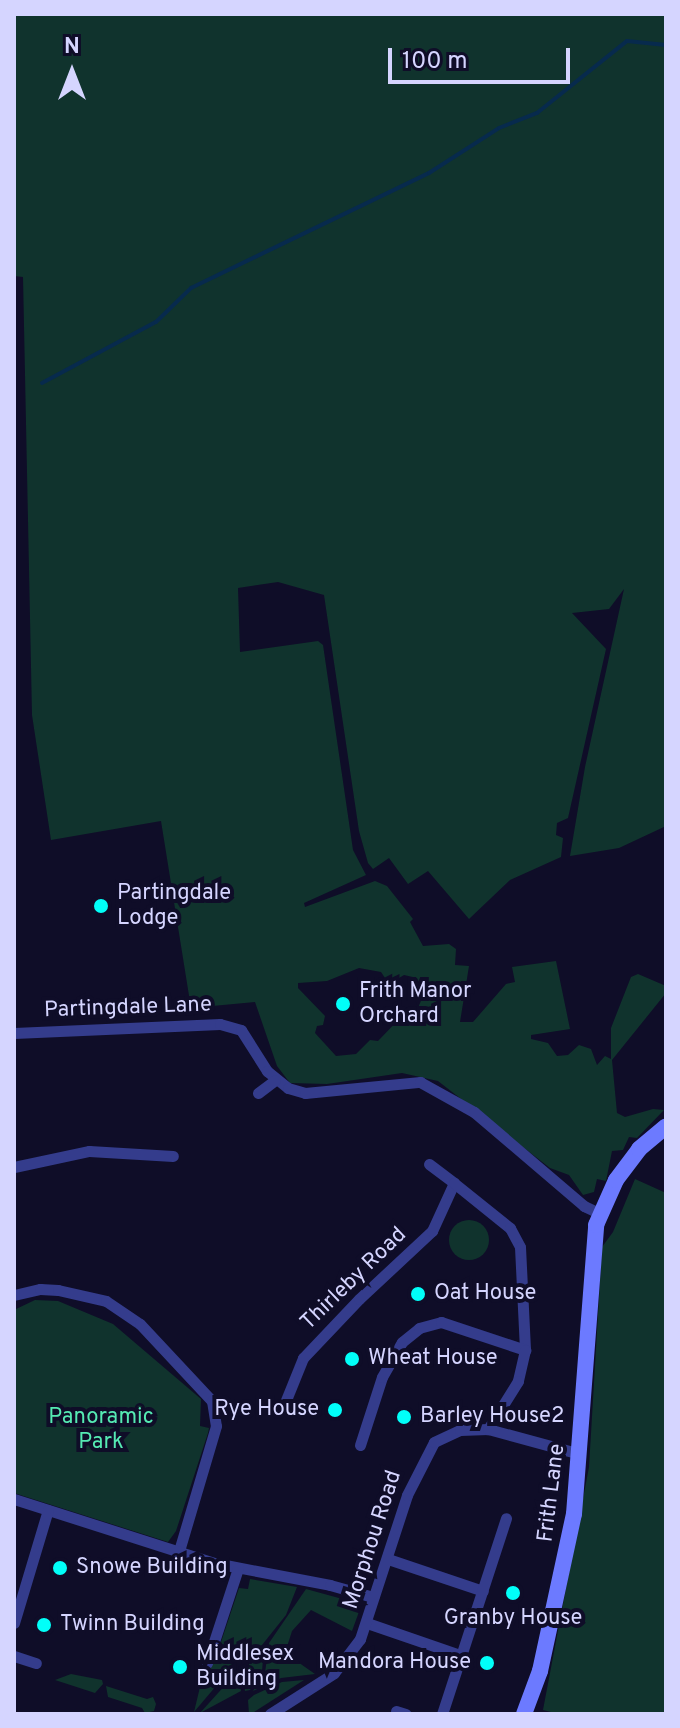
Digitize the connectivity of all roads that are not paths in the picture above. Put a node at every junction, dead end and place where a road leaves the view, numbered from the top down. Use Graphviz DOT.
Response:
graph roads {
  1 [pos="14,1033"];
  2 [pos="275,1080"];
  3 [pos="258,1093"];
  4 [pos="666,1126"];
  5 [pos="173,1156"];
  6 [pos="429,1164"];
  7 [pos="14,1167"];
  8 [pos="454,1183"];
  9 [pos="599,1213"];
  10 [pos="14,1295"];
  11 [pos="525,1350"];
  12 [pos="284,1405"];
  13 [pos="488,1429"];
  14 [pos="360,1445"];
  15 [pos="580,1454"];
  16 [pos="14,1499"];
  17 [pos="48,1510"];
  18 [pos="506,1518"];
  19 [pos="179,1551"];
  20 [pos="388,1559"];
  21 [pos="238,1568"];
  22 [pos="483,1591"];
  23 [pos="373,1597"];
  24 [pos="14,1623"];
  25 [pos="367,1623"];
  26 [pos="460,1655"];
  27 [pos="14,1656"];
  28 [pos="36,1663"];
  29 [pos="207,1663"];
  30 [pos="270,1714"];
  31 [pos="442,1714"];
  32 [pos="524,1714"];
  1 -- 2 [label="street, Partingdale Lane"];
  2 -- 3 [label="street"];
  2 -- 9 [label="street"];
  4 -- 9 [label="street, Frith Lane"];
  5 -- 7 [label="street"];
  6 -- 8 [label="street"];
  8 -- 11 [label="street"];
  8 -- 12 [label="street, Thirleby Road"];
  9 -- 15 [label="street, Frith Lane"];
  10 -- 19 [label="street"];
  11 -- 13 [label="street"];
  11 -- 14 [label="street"];
  13 -- 15 [label="street, Morphou Road"];
  13 -- 20 [label="street, Morphou Road"];
  15 -- 32 [label="street, Frith Lane"];
  16 -- 17 [label="street"];
  17 -- 19 [label="street"];
  17 -- 24 [label="street"];
  18 -- 22 [label="street"];
  19 -- 21 [label="street"];
  20 -- 22 [label="street"];
  20 -- 23 [label="street, Morphou Road"];
  21 -- 23 [label="street"];
  21 -- 29 [label="street"];
  22 -- 26 [label="street"];
  23 -- 25 [label="street, Morphou Road"];
  25 -- 26 [label="street"];
  25 -- 30 [label="street, Morphou Road"];
  26 -- 31 [label="street"];
  27 -- 28 [label="street"];
}
